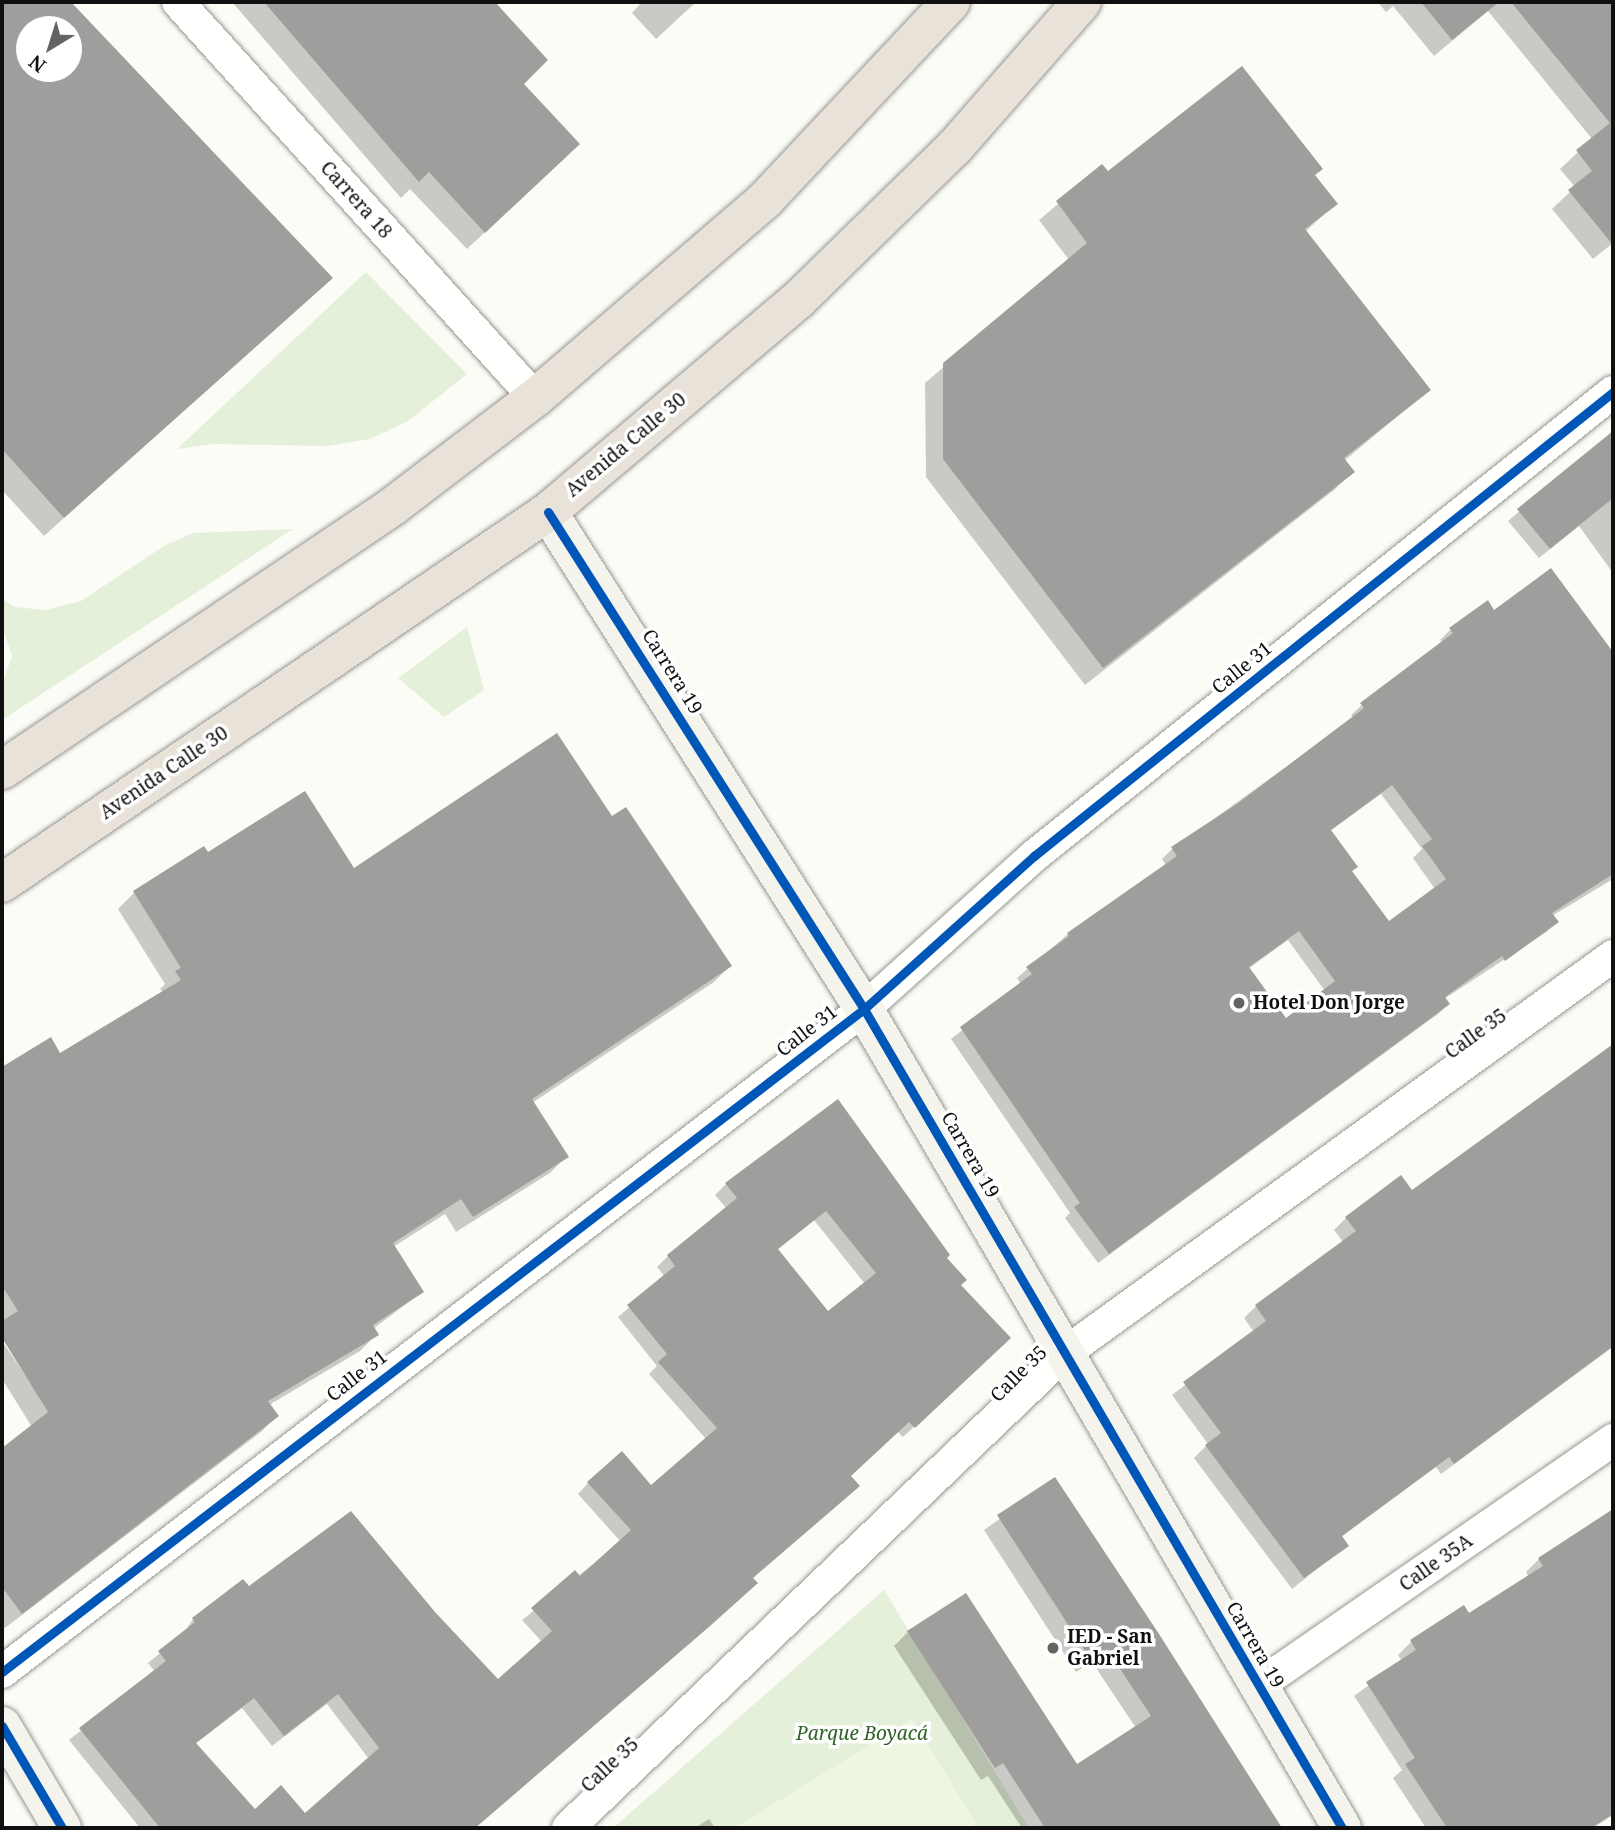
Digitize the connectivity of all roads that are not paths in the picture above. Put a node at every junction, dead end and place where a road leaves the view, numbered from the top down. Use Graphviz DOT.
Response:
graph roads {
  1 [pos="178,2"];
  2 [pos="951,2"];
  3 [pos="1082,2"];
  4 [pos="1613,392"];
  5 [pos="535,398"];
  6 [pos="548,512"];
  7 [pos="2,770"];
  8 [pos="2,883"];
  9 [pos="1613,956"];
  10 [pos="864,1009"];
  11 [pos="1065,1353"];
  12 [pos="1613,1440"];
  13 [pos="2,1671"];
  14 [pos="1259,1685"];
  15 [pos="2,1726"];
  16 [pos="62,1828"];
  17 [pos="568,1828"];
  18 [pos="1342,1828"];
  1 -- 5 [label="street, Carrera 18"];
  2 -- 5 [label="highway"];
  3 -- 6 [label="highway, Avenida Calle 30"];
  4 -- 10 [label="street, Calle 31"];
  5 -- 7 [label="highway"];
  6 -- 8 [label="highway, Avenida Calle 30"];
  6 -- 10 [label="street, Carrera 19"];
  9 -- 11 [label="street, Calle 35"];
  10 -- 11 [label="street, Carrera 19"];
  10 -- 13 [label="street, Calle 31"];
  11 -- 14 [label="street, Carrera 19"];
  11 -- 17 [label="street, Calle 35"];
  12 -- 14 [label="street, Calle 35A"];
  14 -- 18 [label="street, Carrera 19"];
  15 -- 16 [label="street"];
}
